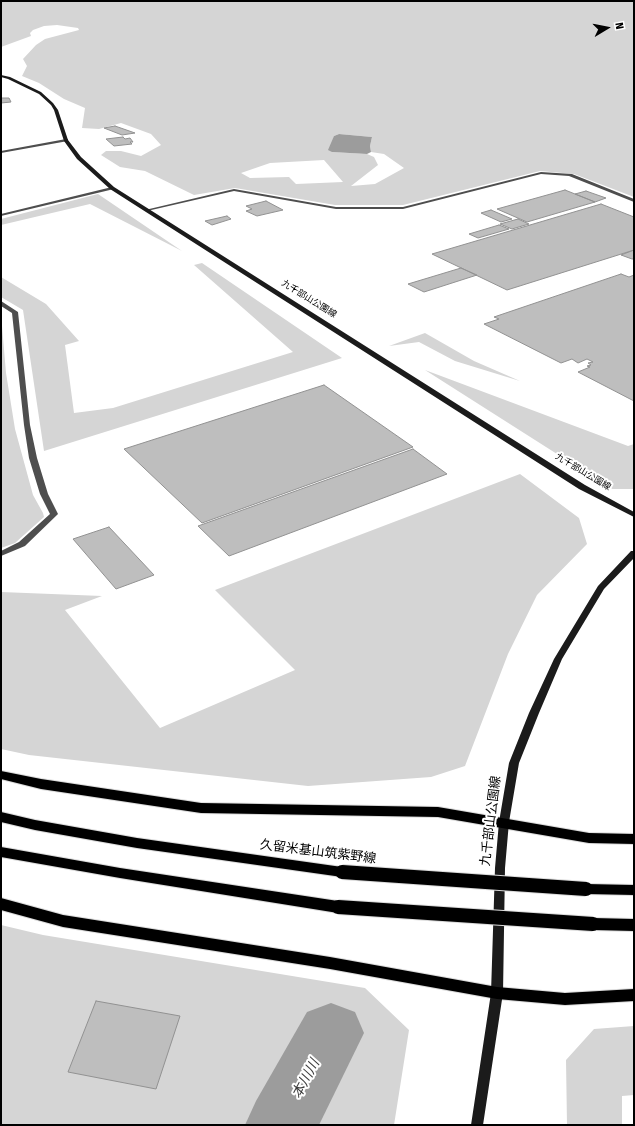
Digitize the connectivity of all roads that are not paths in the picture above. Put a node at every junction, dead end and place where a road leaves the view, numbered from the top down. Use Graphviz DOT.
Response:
graph roads {
  1 [pos="1,76"];
  2 [pos="66,140"];
  3 [pos="1,152"];
  4 [pos="112,188"];
  5 [pos="634,201"];
  6 [pos="147,210"];
  7 [pos="1,215"];
  8 [pos="1,304"];
  9 [pos="634,515"];
  10 [pos="634,553"];
  11 [pos="1,554"];
  12 [pos="1,775"];
  13 [pos="1,817"];
  14 [pos="504,822"];
  15 [pos="634,839"];
  16 [pos="1,852"];
  17 [pos="634,890"];
  18 [pos="1,904"];
  19 [pos="634,925"];
  20 [pos="497,993"];
  21 [pos="634,995"];
  22 [pos="478,1125"];
  1 -- 2 [label="main road, 九千部山公園線"];
  2 -- 3 [label="street"];
  2 -- 4 [label="main road, 九千部山公園線"];
  4 -- 6 [label="main road, 九千部山公園線"];
  4 -- 7 [label="street"];
  5 -- 6 [label="street"];
  6 -- 9 [label="main road, 九千部山公園線"];
  8 -- 11 [label="street"];
  10 -- 14 [label="main road, 九千部山公園線"];
  12 -- 14 [label="main road"];
  13 -- 17 [label="main road, 久留米基山筑紫野線, bridge"];
  14 -- 15 [label="main road"];
  14 -- 20 [label="main road, 九千部山公園線"];
  16 -- 19 [label="main road, bridge"];
  18 -- 20 [label="main road"];
  20 -- 21 [label="main road"];
  20 -- 22 [label="main road, 九千部山公園線"];
}
